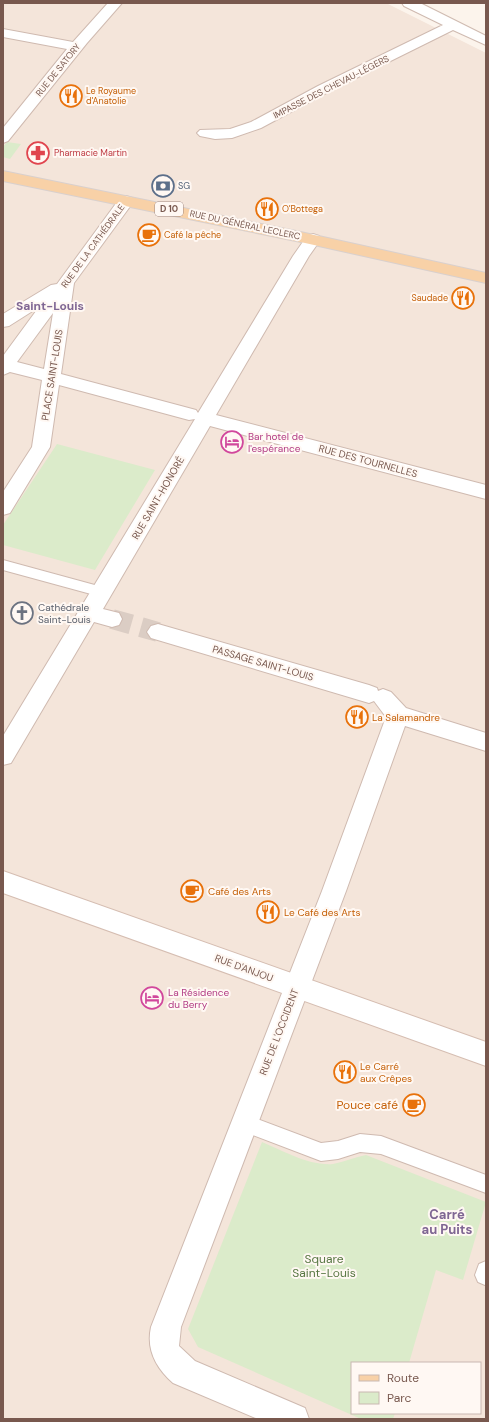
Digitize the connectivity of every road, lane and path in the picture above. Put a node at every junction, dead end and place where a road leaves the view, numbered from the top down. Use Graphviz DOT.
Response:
graph roads {
  1 [pos="115,3"];
  2 [pos="410,3"];
  3 [pos="453,25"];
  4 [pos="3,33"];
  5 [pos="486,41"];
  6 [pos="77,47"];
  7 [pos="205,132"];
  8 [pos="3,138"];
  9 [pos="3,176"];
  10 [pos="126,201"];
  11 [pos="313,239"];
  12 [pos="486,278"];
  13 [pos="66,283"];
  14 [pos="3,322"];
  15 [pos="4,366"];
  16 [pos="52,377"];
  17 [pos="197,416"];
  18 [pos="486,492"];
  19 [pos="3,508"];
  20 [pos="3,565"];
  21 [pos="102,592"];
  22 [pos="90,613"];
  23 [pos="112,619"];
  24 [pos="158,632"];
  25 [pos="398,715"];
  26 [pos="486,742"];
  27 [pos="3,756"];
  28 [pos="3,882"];
  29 [pos="296,987"];
  30 [pos="486,1054"];
  31 [pos="244,1123"];
  32 [pos="486,1184"];
  33 [pos="294,1419"];
  1 -- 6 [label="street, RUE DE SATORY"];
  2 -- 3 [label="street"];
  3 -- 5 [label="street"];
  3 -- 7 [label="street, IMPASSE DES CHEVAU-LÉGERS"];
  4 -- 6 [label="street"];
  6 -- 8 [label="street, RUE DE SATORY"];
  9 -- 10 [label="main road, RUE DU GÉNÉRAL LECLERC / D 10"];
  10 -- 11 [label="main road, RUE DU GÉNÉRAL LECLERC / D 10"];
  10 -- 13 [label="street, RUE DE LA CATHÉDRALE"];
  11 -- 12 [label="main road, RUE DU GÉNÉRAL LECLERC / D 10"];
  11 -- 17 [label="street, RUE SAINT-HONORÉ"];
  13 -- 14 [label="street"];
  13 -- 15 [label="street, RUE DE LA CATHÉDRALE"];
  13 -- 16 [label="street, PLACE SAINT-LOUIS"];
  15 -- 16 [label="street, RUE DES TOURNELLES"];
  16 -- 17 [label="street, RUE DES TOURNELLES"];
  16 -- 19 [label="street, PLACE SAINT-LOUIS"];
  17 -- 18 [label="street, RUE DES TOURNELLES"];
  17 -- 21 [label="street, RUE SAINT-HONORÉ"];
  20 -- 21 [label="lane"];
  21 -- 22 [label="street, RUE SAINT-HONORÉ"];
  22 -- 23 [label="street"];
  22 -- 27 [label="street, RUE SAINT-HONORÉ"];
  24 -- 25 [label="street, PASSAGE SAINT-LOUIS"];
  25 -- 26 [label="street"];
  25 -- 29 [label="street, RUE DE L'OCCIDENT"];
  28 -- 29 [label="street, RUE D'ANJOU"];
  29 -- 30 [label="street, RUE D'ANJOU"];
  29 -- 31 [label="street, RUE DE L'OCCIDENT"];
  31 -- 32 [label="lane"];
  31 -- 33 [label="street, RUE DE L'OCCIDENT"];
}
